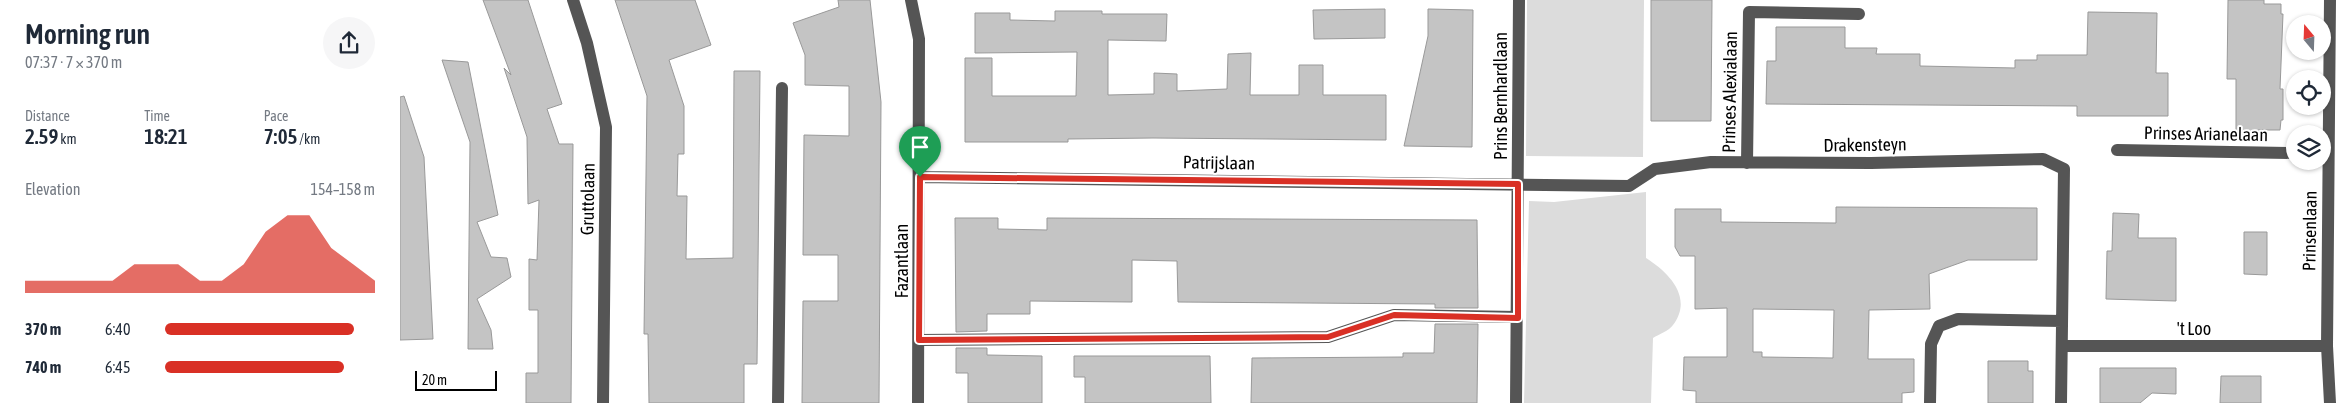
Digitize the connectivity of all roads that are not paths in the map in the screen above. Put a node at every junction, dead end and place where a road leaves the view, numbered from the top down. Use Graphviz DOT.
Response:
graph roads {
  1 [pos="573,0"];
  2 [pos="911,0"];
  3 [pos="1519,0"];
  4 [pos="2330,0"];
  5 [pos="1859,14"];
  6 [pos="782,88"];
  7 [pos="2327,125"];
  8 [pos="2117,150"];
  9 [pos="2286,153"];
  10 [pos="1747,163"];
  11 [pos="2326,170"];
  12 [pos="920,177"];
  13 [pos="1518,184"];
  14 [pos="1518,318"];
  15 [pos="2062,321"];
  16 [pos="919,340"];
  17 [pos="2062,346"];
  18 [pos="2327,346"];
  19 [pos="603,403"];
  20 [pos="778,403"];
  21 [pos="918,403"];
  22 [pos="1516,403"];
  23 [pos="1930,403"];
  24 [pos="2061,403"];
  25 [pos="2330,403"];
  1 -- 19 [label="street, Gruttolaan"];
  2 -- 12 [label="street, Fazantlaan"];
  3 -- 13 [label="street, Prins Bernhardlaan"];
  4 -- 7 [label="street, Prinsenlaan"];
  5 -- 10 [label="street, Prinses Alexialaan"];
  6 -- 20 [label="street"];
  8 -- 9 [label="street, Prinses Arianelaan"];
  10 -- 13 [label="street, Drakensteyn"];
  10 -- 15 [label="street, Drakensteyn"];
  11 -- 18 [label="street, Prinsenlaan"];
  12 -- 13 [label="street, Patrijslaan"];
  12 -- 16 [label="street, Fazantlaan"];
  13 -- 14 [label="street, Prins Bernhardlaan"];
  14 -- 16 [label="street"];
  14 -- 22 [label="street, Prins Bernhardlaan"];
  15 -- 17 [label="street"];
  15 -- 23 [label="street"];
  16 -- 21 [label="street, Fazantlaan"];
  17 -- 18 [label="street, 't Loo"];
  17 -- 24 [label="street"];
  18 -- 25 [label="street, Prinsenlaan"];
}
